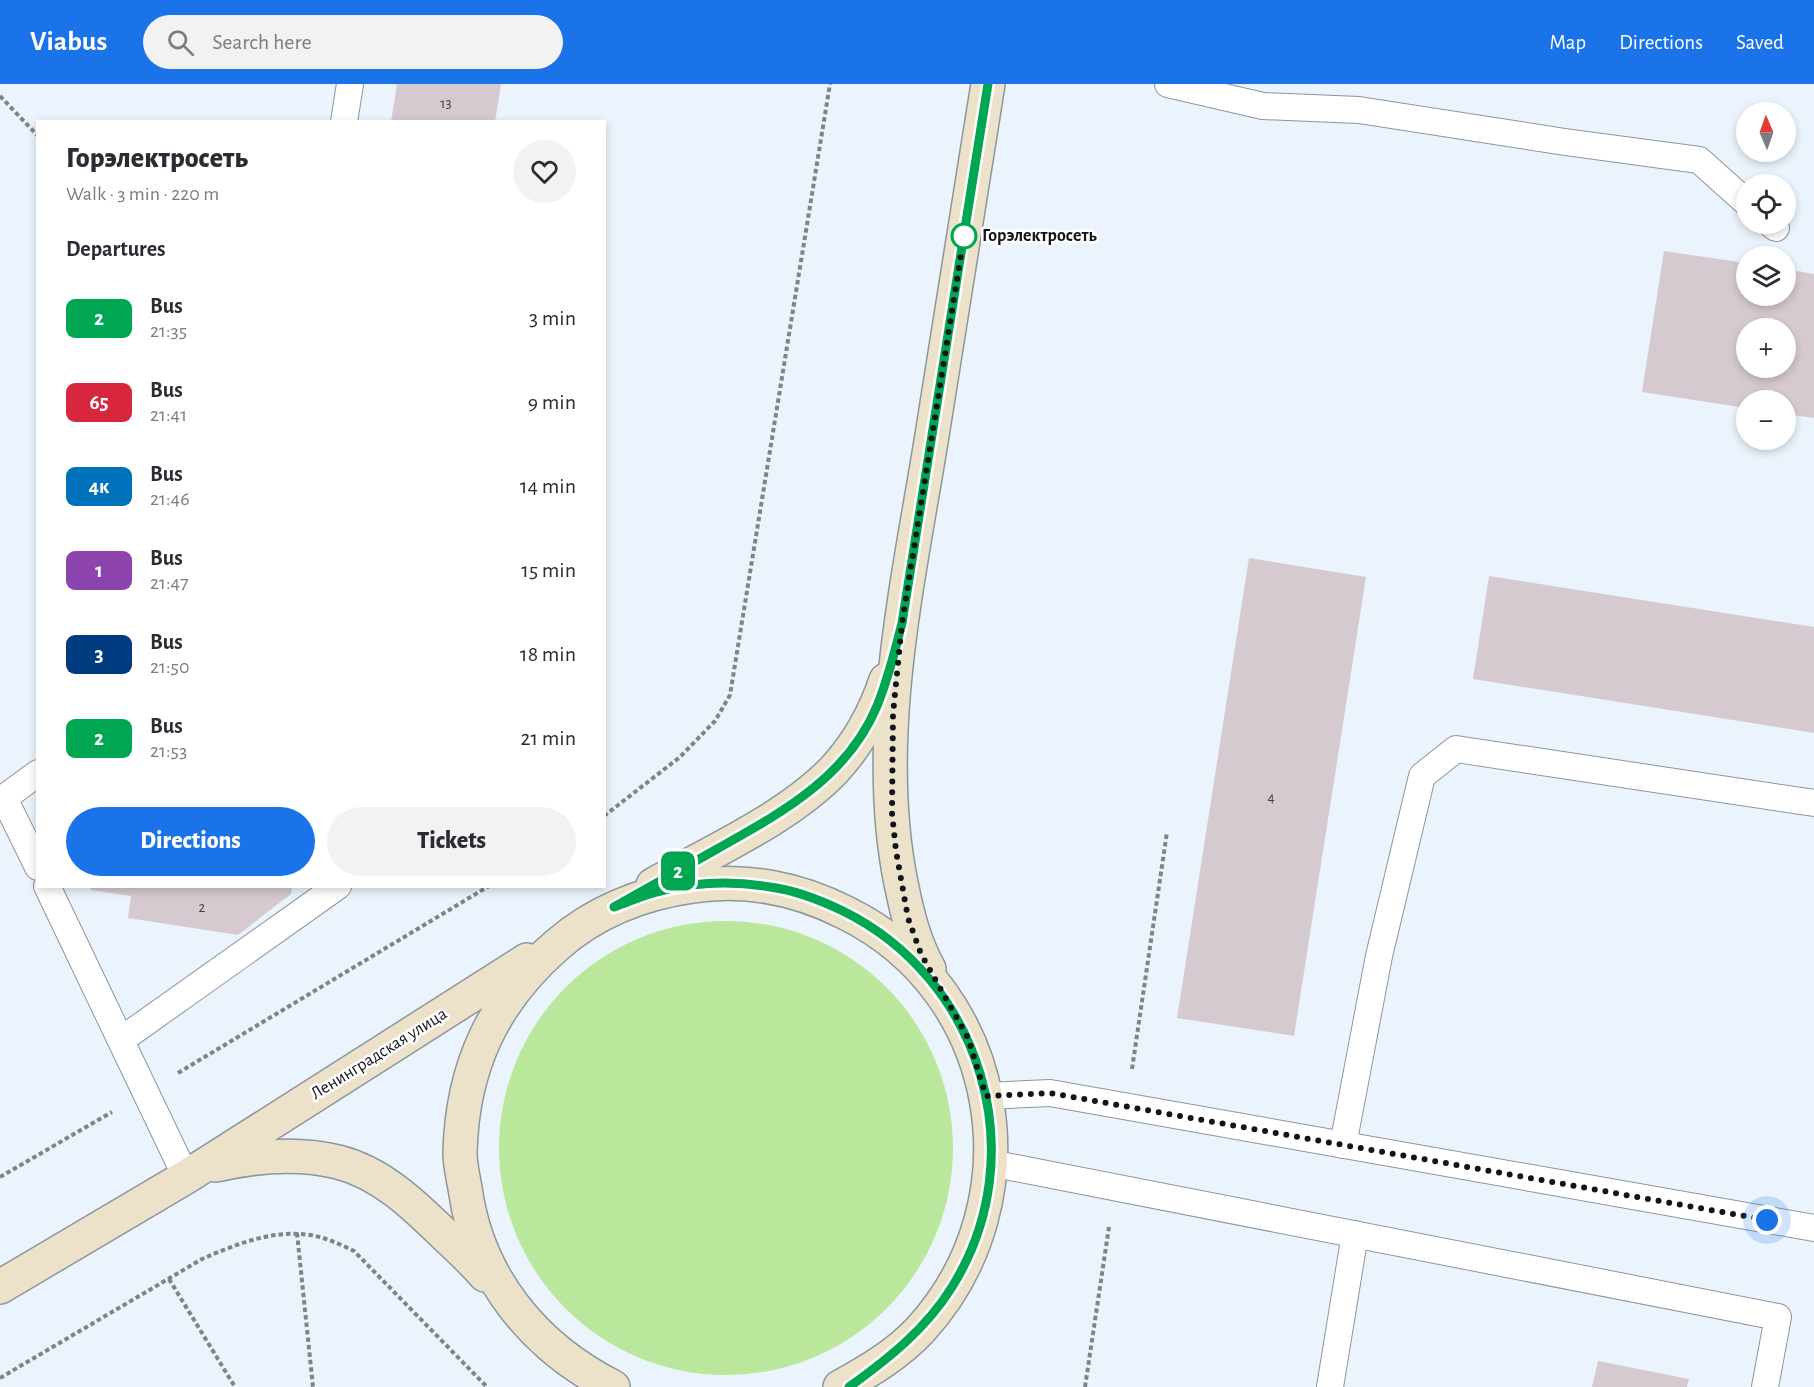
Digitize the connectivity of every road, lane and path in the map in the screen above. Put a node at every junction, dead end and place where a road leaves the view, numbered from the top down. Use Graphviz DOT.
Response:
graph roads {
  1 [pos="350,84"];
  2 [pos="830,84"];
  3 [pos="988,84"];
  4 [pos="1168,84"];
  5 [pos="0,96"];
  6 [pos="344,120"];
  7 [pos="36,134"];
  8 [pos="1736,193"];
  9 [pos="902,623"];
  10 [pos="36,774"];
  11 [pos="2,799"];
  12 [pos="1814,803"];
  13 [pos="606,814"];
  14 [pos="36,863"];
  15 [pos="48,888"];
  16 [pos="335,888"];
  17 [pos="486,888"];
  18 [pos="614,907"];
  19 [pos="572,932"];
  20 [pos="942,993"];
  21 [pos="121,1040"];
  22 [pos="146,1092"];
  23 [pos="986,1096"];
  24 [pos="1342,1145"];
  25 [pos="990,1163"];
  26 [pos="0,1177"];
  27 [pos="186,1177"];
  28 [pos="1814,1228"];
  29 [pos="297,1233"];
  30 [pos="1355,1234"];
  31 [pos="170,1279"];
  32 [pos="0,1287"];
  33 [pos="510,1303"];
  34 [pos="879,1365"];
  35 [pos="0,1378"];
  36 [pos="602,1382"];
  37 [pos="235,1387"];
  38 [pos="313,1387"];
  39 [pos="487,1387"];
  40 [pos="840,1387"];
  41 [pos="849,1387"];
  42 [pos="1329,1387"];
  43 [pos="1766,1387"];
  1 -- 6 [label="lane"];
  2 -- 13 [label="path"];
  3 -- 9 [label="main road"];
  4 -- 8 [label="lane"];
  5 -- 7 [label="path"];
  9 -- 18 [label="main road"];
  9 -- 20 [label="main road"];
  10 -- 11 [label="lane"];
  11 -- 14 [label="lane"];
  12 -- 24 [label="lane"];
  15 -- 21 [label="lane"];
  16 -- 21 [label="lane"];
  17 -- 22 [label="path"];
  18 -- 19 [label="main road"];
  18 -- 20 [label="main road"];
  19 -- 27 [label="main road, Ленинградская улица"];
  19 -- 33 [label="main road"];
  20 -- 23 [label="main road"];
  21 -- 22 [label="lane"];
  22 -- 26 [label="path"];
  22 -- 27 [label="lane"];
  23 -- 24 [label="lane"];
  23 -- 25 [label="main road"];
  24 -- 28 [label="lane"];
  25 -- 30 [label="lane"];
  25 -- 34 [label="main road"];
  27 -- 32 [label="main road, Ленинградская улица"];
  27 -- 33 [label="main road, Ленинградская улица"];
  29 -- 31 [label="path"];
  29 -- 38 [label="path"];
  29 -- 39 [label="path"];
  30 -- 42 [label="lane"];
  30 -- 43 [label="lane"];
  31 -- 35 [label="path"];
  31 -- 37 [label="path"];
  33 -- 36 [label="main road"];
  34 -- 40 [label="main road"];
  34 -- 41 [label="main road"];
}
